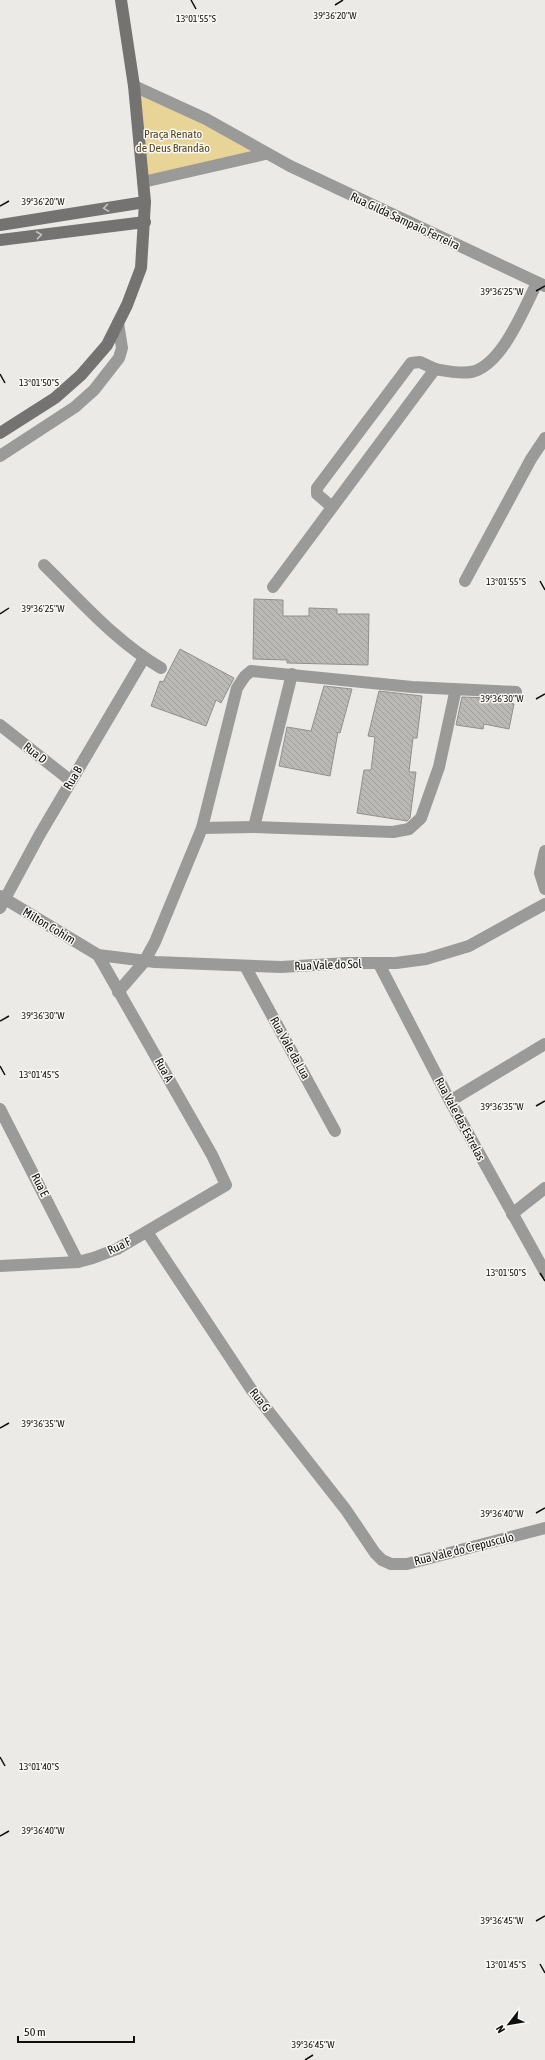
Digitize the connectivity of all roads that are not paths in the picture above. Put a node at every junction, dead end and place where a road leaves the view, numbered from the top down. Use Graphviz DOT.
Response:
graph roads {
  1 [pos="121,0"];
  2 [pos="134,86"];
  3 [pos="265,154"];
  4 [pos="143,182"];
  5 [pos="145,202"];
  6 [pos="80,212"];
  7 [pos="144,222"];
  8 [pos="0,225"];
  9 [pos="81,229"];
  10 [pos="0,240"];
  11 [pos="541,285"];
  12 [pos="118,323"];
  13 [pos="435,369"];
  14 [pos="0,433"];
  15 [pos="545,438"];
  16 [pos="0,456"];
  17 [pos="332,506"];
  18 [pos="44,565"];
  19 [pos="464,581"];
  20 [pos="273,587"];
  21 [pos="144,658"];
  22 [pos="161,668"];
  23 [pos="292,674"];
  24 [pos="454,689"];
  25 [pos="516,692"];
  26 [pos="0,725"];
  27 [pos="71,781"];
  28 [pos="254,827"];
  29 [pos="202,828"];
  30 [pos="545,851"];
  31 [pos="545,889"];
  32 [pos="2,901"];
  33 [pos="545,904"];
  34 [pos="98,955"];
  35 [pos="144,962"];
  36 [pos="379,964"];
  37 [pos="245,966"];
  38 [pos="118,992"];
  39 [pos="545,1044"];
  40 [pos="450,1101"];
  41 [pos="0,1109"];
  42 [pos="335,1131"];
  43 [pos="225,1186"];
  44 [pos="545,1188"];
  45 [pos="512,1214"];
  46 [pos="147,1232"];
  47 [pos="78,1262"];
  48 [pos="0,1266"];
  49 [pos="545,1272"];
  50 [pos="545,1528"];
  51 [pos="382,1560"];
  1 -- 2 [label="street"];
  2 -- 3 [label="street"];
  2 -- 4 [label="street"];
  3 -- 4 [label="street"];
  3 -- 11 [label="street, Rua Gilda Sampaio Ferreira"];
  4 -- 5 [label="street"];
  5 -- 6 [label="street, one-way"];
  5 -- 7 [label="street"];
  6 -- 8 [label="street"];
  6 -- 9 [label="street"];
  7 -- 9 [label="street"];
  7 -- 12 [label="street"];
  10 -- 9 [label="street, one-way"];
  11 -- 13 [label="street"];
  12 -- 14 [label="street"];
  12 -- 16 [label="street"];
  13 -- 17 [label="street"];
  13 -- 17 [label="street"];
  15 -- 19 [label="street"];
  17 -- 20 [label="street"];
  18 -- 21 [label="street"];
  21 -- 22 [label="street"];
  21 -- 27 [label="street, Rua B"];
  23 -- 24 [label="street"];
  23 -- 28 [label="street"];
  23 -- 29 [label="street"];
  24 -- 25 [label="street"];
  24 -- 28 [label="street"];
  26 -- 27 [label="street, Rua D"];
  27 -- 32 [label="street, Rua B"];
  28 -- 29 [label="street"];
  29 -- 35 [label="street"];
  30 -- 31 [label="street"];
  32 -- 34 [label="street, Milton Cohim"];
  33 -- 36 [label="street, Rua Vale do Sol"];
  34 -- 35 [label="street, Rua Vale do Sol"];
  34 -- 38 [label="street, Rua A"];
  35 -- 37 [label="street, Rua Vale do Sol"];
  35 -- 38 [label="street"];
  36 -- 37 [label="street, Rua Vale do Sol"];
  36 -- 40 [label="street, Rua Vale das Estrelas"];
  37 -- 42 [label="street, Rua Vale da Lua"];
  38 -- 43 [label="street, Rua A"];
  39 -- 40 [label="street"];
  40 -- 45 [label="street, Rua Vale das Estrelas"];
  41 -- 47 [label="street, Rua E"];
  43 -- 46 [label="street, Rua F"];
  44 -- 45 [label="street"];
  45 -- 49 [label="street, Rua Vale das Estrelas"];
  46 -- 47 [label="street, Rua F"];
  46 -- 51 [label="street, Rua G"];
  47 -- 48 [label="street, Rua F"];
  50 -- 51 [label="street, Rua Vale do Crepusculo"];
}
